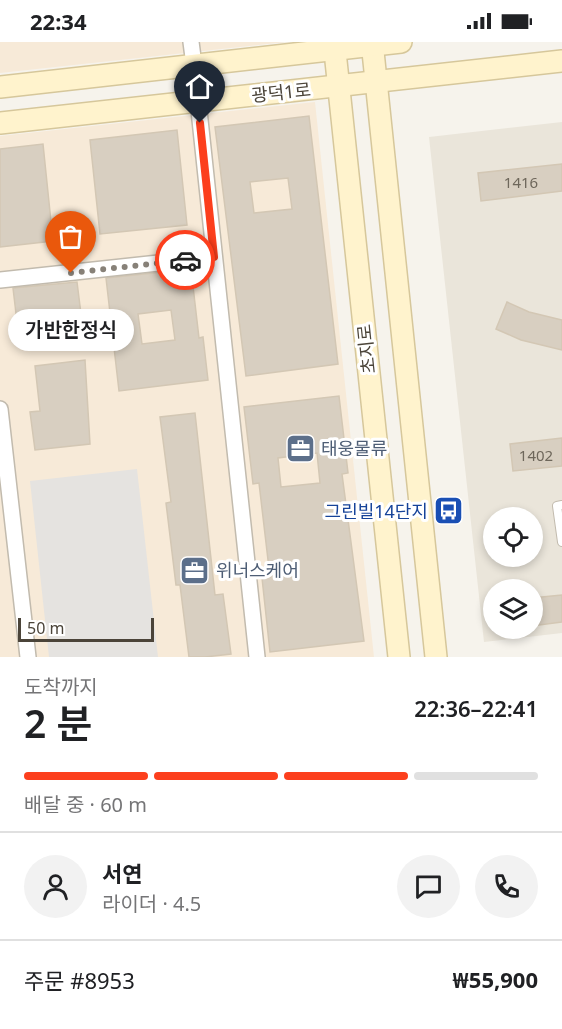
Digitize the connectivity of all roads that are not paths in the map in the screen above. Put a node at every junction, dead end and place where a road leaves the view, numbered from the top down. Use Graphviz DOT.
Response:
graph roads {
  1 [pos="191,42"];
  2 [pos="401,42"];
  3 [pos="372,44"];
  4 [pos="334,46"];
  5 [pos="562,61"];
  6 [pos="194,65"];
  7 [pos="376,81"];
  8 [pos="339,86"];
  9 [pos="0,87"];
  10 [pos="198,101"];
  11 [pos="0,123"];
  12 [pos="214,257"];
  13 [pos="0,280"];
  14 [pos="0,410"];
  15 [pos="562,505"];
  16 [pos="562,542"];
  17 [pos="28,657"];
  18 [pos="257,657"];
  19 [pos="399,657"];
  20 [pos="436,657"];
  1 -- 6 [label="street"];
  2 -- 3 [label="street, 광덕1로"];
  3 -- 4 [label="street, 광덕1로"];
  3 -- 7 [label="street"];
  4 -- 6 [label="street, 광덕1로"];
  4 -- 8 [label="street, 초지로"];
  5 -- 7 [label="street, 광덕1로"];
  6 -- 9 [label="street, 광덕1로"];
  7 -- 8 [label="street, 광덕1로"];
  7 -- 20 [label="street"];
  8 -- 10 [label="street, 광덕1로"];
  8 -- 19 [label="street, 초지로"];
  10 -- 11 [label="street, 광덕1로"];
  10 -- 12 [label="street"];
  12 -- 13 [label="street"];
  12 -- 18 [label="street"];
  14 -- 17 [label="street"];
  15 -- 16 [label="lane"];
}
